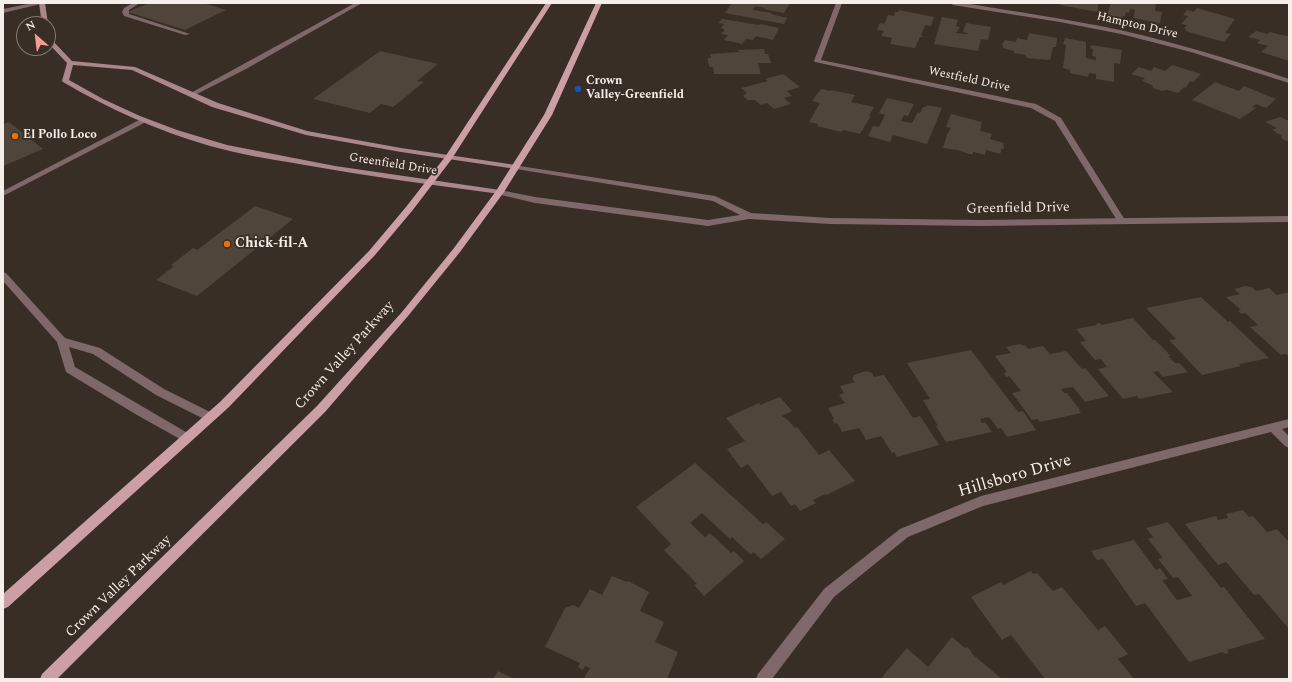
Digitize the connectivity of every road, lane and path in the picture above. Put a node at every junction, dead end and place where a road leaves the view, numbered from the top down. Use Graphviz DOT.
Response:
graph roads {
  1 [pos="42,3"];
  2 [pos="137,3"];
  3 [pos="359,3"];
  4 [pos="549,3"];
  5 [pos="599,3"];
  6 [pos="839,3"];
  7 [pos="953,3"];
  8 [pos="3,11"];
  9 [pos="44,16"];
  10 [pos="187,34"];
  11 [pos="56,48"];
  12 [pos="70,63"];
  13 [pos="1289,81"];
  14 [pos="191,95"];
  15 [pos="144,121"];
  16 [pos="448,158"];
  17 [pos="516,167"];
  18 [pos="430,182"];
  19 [pos="500,192"];
  20 [pos="3,194"];
  21 [pos="749,216"];
  22 [pos="1289,219"];
  23 [pos="1121,220"];
  24 [pos="3,275"];
  25 [pos="62,342"];
  26 [pos="210,417"];
  27 [pos="1289,423"];
  28 [pos="1274,428"];
  29 [pos="187,438"];
  30 [pos="1289,443"];
  31 [pos="3,603"];
  32 [pos="47,679"];
  33 [pos="762,679"];
  1 -- 8 [label="street"];
  1 -- 9 [label="main road"];
  2 -- 10 [label="street"];
  3 -- 14 [label="street"];
  4 -- 16 [label="main road"];
  5 -- 17 [label="main road, Crown Valley Parkway"];
  6 -- 23 [label="street, Westfield Drive"];
  7 -- 13 [label="street, Hampton Drive"];
  11 -- 12 [label="main road"];
  12 -- 14 [label="main road, Greenfield Drive"];
  12 -- 15 [label="main road, Greenfield Drive"];
  14 -- 16 [label="main road, Greenfield Drive"];
  15 -- 18 [label="main road, Greenfield Drive"];
  15 -- 20 [label="street"];
  16 -- 17 [label="main road, Greenfield Drive"];
  16 -- 18 [label="main road"];
  17 -- 19 [label="main road, Crown Valley Parkway"];
  17 -- 21 [label="street, Greenfield Drive"];
  18 -- 19 [label="main road, Greenfield Drive"];
  18 -- 26 [label="main road"];
  19 -- 21 [label="street, Greenfield Drive"];
  19 -- 32 [label="main road, Crown Valley Parkway"];
  21 -- 23 [label="street, Greenfield Drive"];
  22 -- 23 [label="street, Greenfield Drive"];
  24 -- 25 [label="street"];
  25 -- 26 [label="street"];
  25 -- 29 [label="street"];
  26 -- 29 [label="main road"];
  27 -- 28 [label="street, Hillsboro Drive"];
  28 -- 30 [label="street"];
  28 -- 33 [label="street, Hillsboro Drive"];
  29 -- 31 [label="main road"];
}
